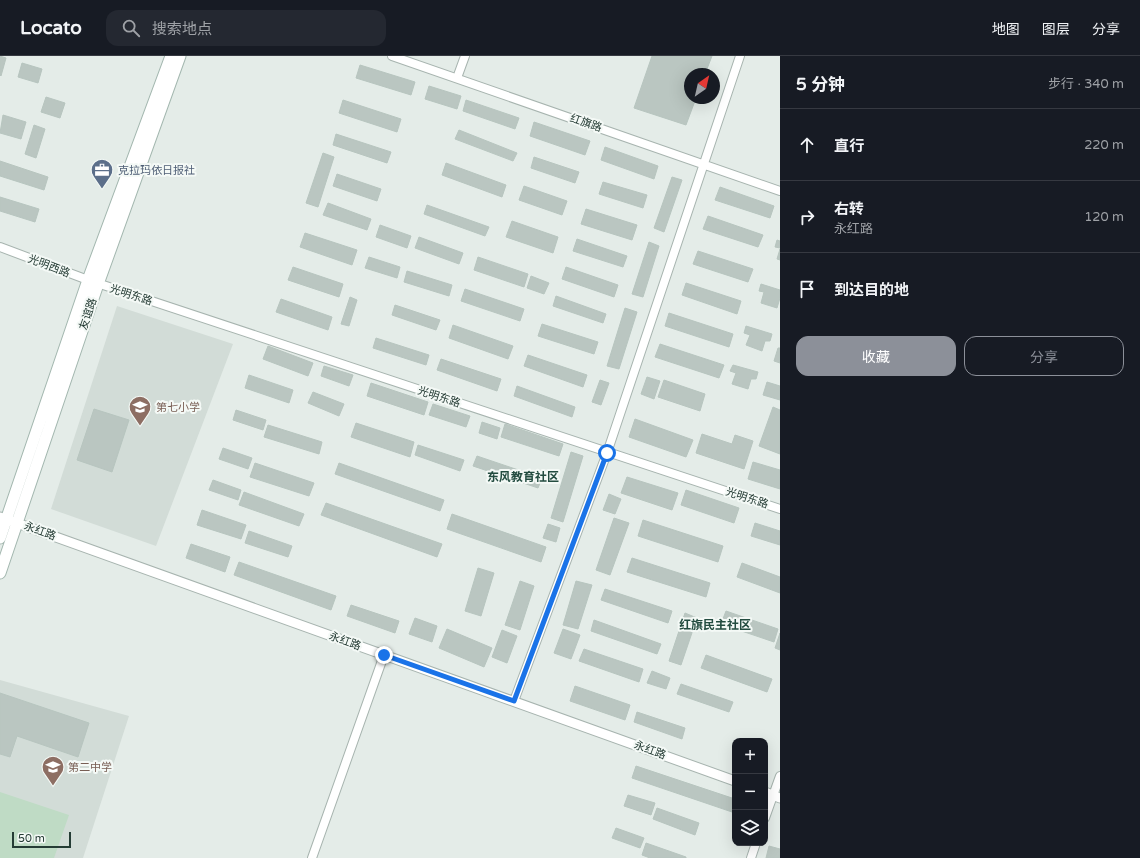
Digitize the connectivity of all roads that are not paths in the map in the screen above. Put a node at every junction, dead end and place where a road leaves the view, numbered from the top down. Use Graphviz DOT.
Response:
graph roads {
  1 [pos="171,56"];
  2 [pos="180,56"];
  3 [pos="392,56"];
  4 [pos="465,56"];
  5 [pos="740,56"];
  6 [pos="457,78"];
  7 [pos="702,164"];
  8 [pos="780,191"];
  9 [pos="0,247"];
  10 [pos="93,282"];
  11 [pos="607,453"];
  12 [pos="780,509"];
  13 [pos="8,520"];
  14 [pos="0,538"];
  15 [pos="0,573"];
  16 [pos="384,655"];
  17 [pos="514,701"];
  18 [pos="780,776"];
  19 [pos="732,780"];
  20 [pos="773,795"];
  21 [pos="768,810"];
  22 [pos="755,846"];
  23 [pos="312,858"];
  24 [pos="751,858"];
  1 -- 10 [label="main road, 友谊路"];
  2 -- 10 [label="main road, 友谊路"];
  3 -- 6 [label="street, 红旗路"];
  4 -- 6 [label="street"];
  5 -- 7 [label="street"];
  6 -- 7 [label="street, 红旗路"];
  7 -- 8 [label="street, 红旗路"];
  7 -- 11 [label="street"];
  9 -- 10 [label="street, 光明西路"];
  10 -- 11 [label="street, 光明东路"];
  10 -- 13 [label="main road, 友谊路"];
  11 -- 12 [label="street, 光明东路"];
  11 -- 17 [label="street"];
  13 -- 14 [label="main road, 友谊路"];
  13 -- 15 [label="main road, 友谊路"];
  13 -- 16 [label="street, 永红路"];
  16 -- 17 [label="street, 永红路"];
  16 -- 23 [label="street"];
  17 -- 19 [label="street, 永红路"];
  18 -- 20 [label="street"];
  20 -- 21 [label="street"];
  22 -- 24 [label="street"];
}
